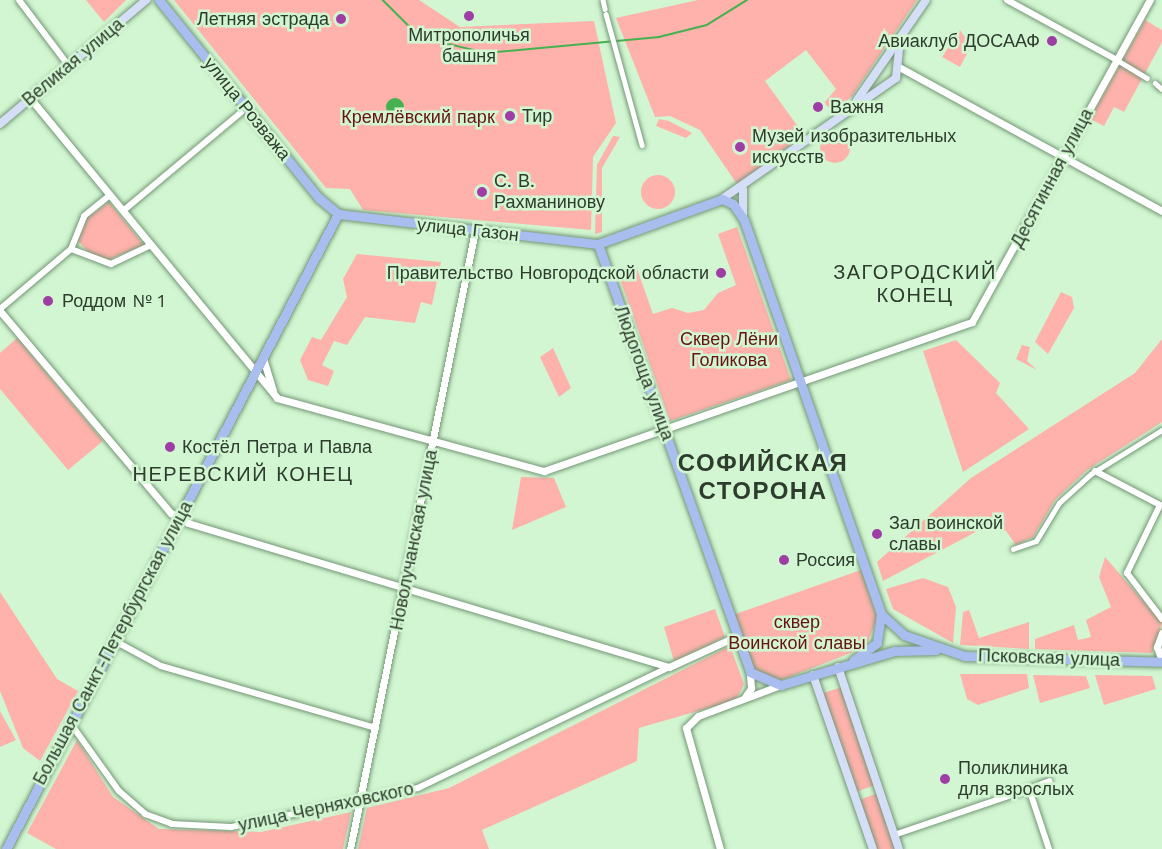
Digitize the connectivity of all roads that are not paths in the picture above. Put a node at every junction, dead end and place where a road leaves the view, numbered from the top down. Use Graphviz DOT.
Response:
graph roads {
  1 [pos="20,0"];
  2 [pos="146,0"];
  3 [pos="159,0"];
  4 [pos="603,0"];
  5 [pos="926,0"];
  6 [pos="1007,0"];
  7 [pos="1150,0"];
  8 [pos="135,5"];
  9 [pos="900,39"];
  10 [pos="1116,60"];
  11 [pos="881,64"];
  12 [pos="898,65"];
  13 [pos="69,66"];
  14 [pos="909,77"];
  15 [pos="1148,78"];
  16 [pos="895,79"];
  17 [pos="1155,83"];
  18 [pos="1162,89"];
  19 [pos="30,98"];
  20 [pos="246,108"];
  21 [pos="849,110"];
  22 [pos="0,123"];
  23 [pos="642,145"];
  24 [pos="1063,156"];
  25 [pos="743,189"];
  26 [pos="110,195"];
  27 [pos="722,199"];
  28 [pos="123,211"];
  29 [pos="1162,211"];
  30 [pos="338,214"];
  31 [pos="744,220"];
  32 [pos="475,231"];
  33 [pos="598,244"];
  34 [pos="151,245"];
  35 [pos="71,249"];
  36 [pos="0,310"];
  37 [pos="263,357"];
  38 [pos="255,372"];
  39 [pos="801,382"];
  40 [pos="277,398"];
  41 [pos="664,430"];
  42 [pos="1162,430"];
  43 [pos="434,443"];
  44 [pos="1095,471"];
  45 [pos="178,518"];
  46 [pos="1013,549"];
  47 [pos="405,587"];
  48 [pos="881,614"];
  49 [pos="1162,619"];
  50 [pos="1162,633"];
  51 [pos="737,636"];
  52 [pos="115,641"];
  53 [pos="936,650"];
  54 [pos="854,660"];
  55 [pos="1162,662"];
  56 [pos="838,666"];
  57 [pos="669,667"];
  58 [pos="750,672"];
  59 [pos="813,675"];
  60 [pos="781,685"];
  61 [pos="742,699"];
  62 [pos="71,724"];
  63 [pos="376,728"];
  64 [pos="1050,781"];
  65 [pos="1029,789"];
  66 [pos="359,804"];
  67 [pos="894,835"];
  68 [pos="6,849"];
  69 [pos="350,849"];
  70 [pos="720,849"];
  71 [pos="873,849"];
  72 [pos="899,849"];
  73 [pos="1049,849"];
  1 -- 13 [label="street"];
  2 -- 8 [label="main road, Великая улица"];
  3 -- 20 [label="main road, улица Розважа"];
  4 -- 23 [label="street"];
  5 -- 9 [label="main road"];
  6 -- 10 [label="street"];
  7 -- 10 [label="street, Десятинная улица"];
  8 -- 13 [label="main road, Великая улица"];
  9 -- 11 [label="main road"];
  9 -- 12 [label="main road"];
  10 -- 15 [label="street"];
  10 -- 24 [label="street, Десятинная улица"];
  11 -- 12 [label="main road"];
  11 -- 16 [label="main road"];
  11 -- 21 [label="main road"];
  12 -- 14 [label="street"];
  12 -- 16 [label="main road"];
  13 -- 19 [label="main road, Великая улица"];
  14 -- 16 [label="street"];
  14 -- 24 [label="street"];
  16 -- 21 [label="main road"];
  17 -- 18 [label="street"];
  19 -- 22 [label="main road, Великая улица"];
  19 -- 26 [label="street"];
  20 -- 28 [label="street"];
  20 -- 30 [label="main road, улица Розважа"];
  21 -- 25 [label="main road"];
  24 -- 29 [label="street"];
  24 -- 39 [label="street, Десятинная улица"];
  25 -- 27 [label="main road"];
  25 -- 31 [label="main road"];
  26 -- 28 [label="street"];
  26 -- 35 [label="street"];
  27 -- 31 [label="main road"];
  27 -- 33 [label="main road"];
  28 -- 34 [label="street"];
  30 -- 32 [label="main road, улица Газон"];
  30 -- 37 [label="main road, Большая Санкт-Петербургская улица"];
  31 -- 39 [label="main road"];
  32 -- 33 [label="main road, улица Газон"];
  32 -- 43 [label="street, Новолучанская улица"];
  33 -- 41 [label="main road, Людогоща улица"];
  34 -- 35 [label="street"];
  34 -- 38 [label="street"];
  35 -- 36 [label="street"];
  36 -- 45 [label="street"];
  37 -- 38 [label="main road, Большая Санкт-Петербургская улица"];
  37 -- 40 [label="street"];
  38 -- 40 [label="street"];
  38 -- 45 [label="main road, Большая Санкт-Петербургская улица"];
  39 -- 41 [label="street, Десятинная улица"];
  39 -- 48 [label="main road"];
  40 -- 43 [label="street, Десятинная улица"];
  41 -- 43 [label="street, Десятинная улица"];
  41 -- 51 [label="main road, Людогоща улица"];
  42 -- 44 [label="street"];
  43 -- 47 [label="street, Новолучанская улица"];
  44 -- 46 [label="street"];
  44 -- 49 [label="street"];
  45 -- 47 [label="street"];
  45 -- 52 [label="main road, Большая Санкт-Петербургская улица"];
  47 -- 57 [label="street"];
  47 -- 63 [label="street, Новолучанская улица"];
  48 -- 53 [label="main road"];
  48 -- 54 [label="main road"];
  50 -- 55 [label="street"];
  51 -- 57 [label="street, улица Черняховского"];
  51 -- 58 [label="main road, Людогоща улица"];
  52 -- 62 [label="main road, Большая Санкт-Петербургская улица"];
  52 -- 63 [label="street"];
  53 -- 54 [label="main road"];
  53 -- 55 [label="main road, Псковская улица"];
  54 -- 56 [label="main road"];
  56 -- 59 [label="main road"];
  56 -- 67 [label="main road"];
  57 -- 66 [label="street, улица Черняховского"];
  58 -- 60 [label="main road"];
  58 -- 61 [label="street"];
  59 -- 60 [label="main road"];
  59 -- 71 [label="main road"];
  60 -- 61 [label="street"];
  61 -- 70 [label="street"];
  62 -- 66 [label="street, улица Черняховского"];
  62 -- 68 [label="main road, Большая Санкт-Петербургская улица"];
  63 -- 66 [label="street, Новолучанская улица"];
  64 -- 65 [label="street"];
  65 -- 67 [label="street"];
  65 -- 73 [label="street"];
  66 -- 69 [label="street, Новолучанская улица"];
  67 -- 72 [label="main road"];
}
